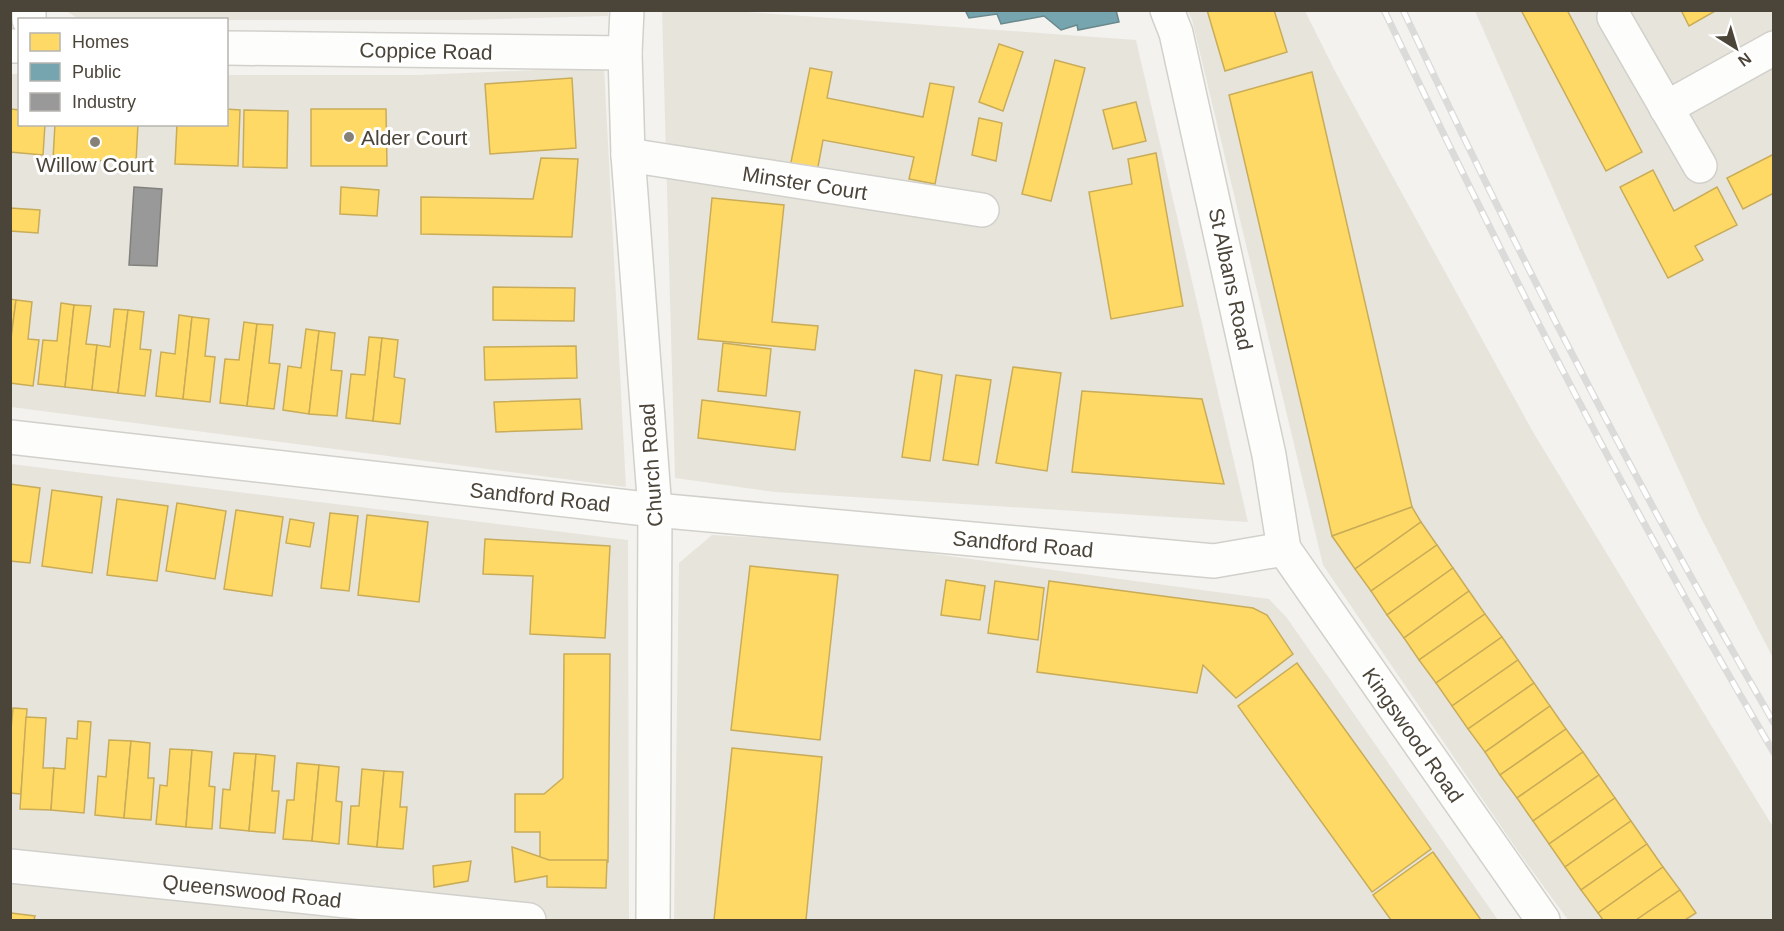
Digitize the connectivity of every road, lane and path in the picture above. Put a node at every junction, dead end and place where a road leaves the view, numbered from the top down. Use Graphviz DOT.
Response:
graph roads {
  1 [pos="627,10"];
  2 [pos="1167,10"];
  3 [pos="1614,17"];
  4 [pos="228,48"];
  5 [pos="1773,48"];
  6 [pos="625,53"];
  7 [pos="1666,108"];
  8 [pos="628,155"];
  9 [pos="1700,166"];
  10 [pos="982,210"];
  11 [pos="10,437"];
  12 [pos="655,510"];
  13 [pos="1284,549"];
  14 [pos="10,866"];
  15 [pos="529,921"];
  16 [pos="653,921"];
  17 [pos="1543,921"];
  1 -- 6 [label="street, Church Road"];
  2 -- 13 [label="street, St Albans Road"];
  3 -- 7 [label="street"];
  4 -- 6 [label="street, Coppice Road"];
  5 -- 7 [label="street"];
  6 -- 8 [label="street, Church Road"];
  7 -- 9 [label="street"];
  8 -- 10 [label="street, Minster Court"];
  8 -- 12 [label="street, Church Road"];
  11 -- 12 [label="street, Sandford Road"];
  12 -- 13 [label="street, Sandford Road"];
  12 -- 16 [label="street, Church Road"];
  13 -- 17 [label="street, Kingswood Road"];
  14 -- 15 [label="street, Queenswood Road"];
}
